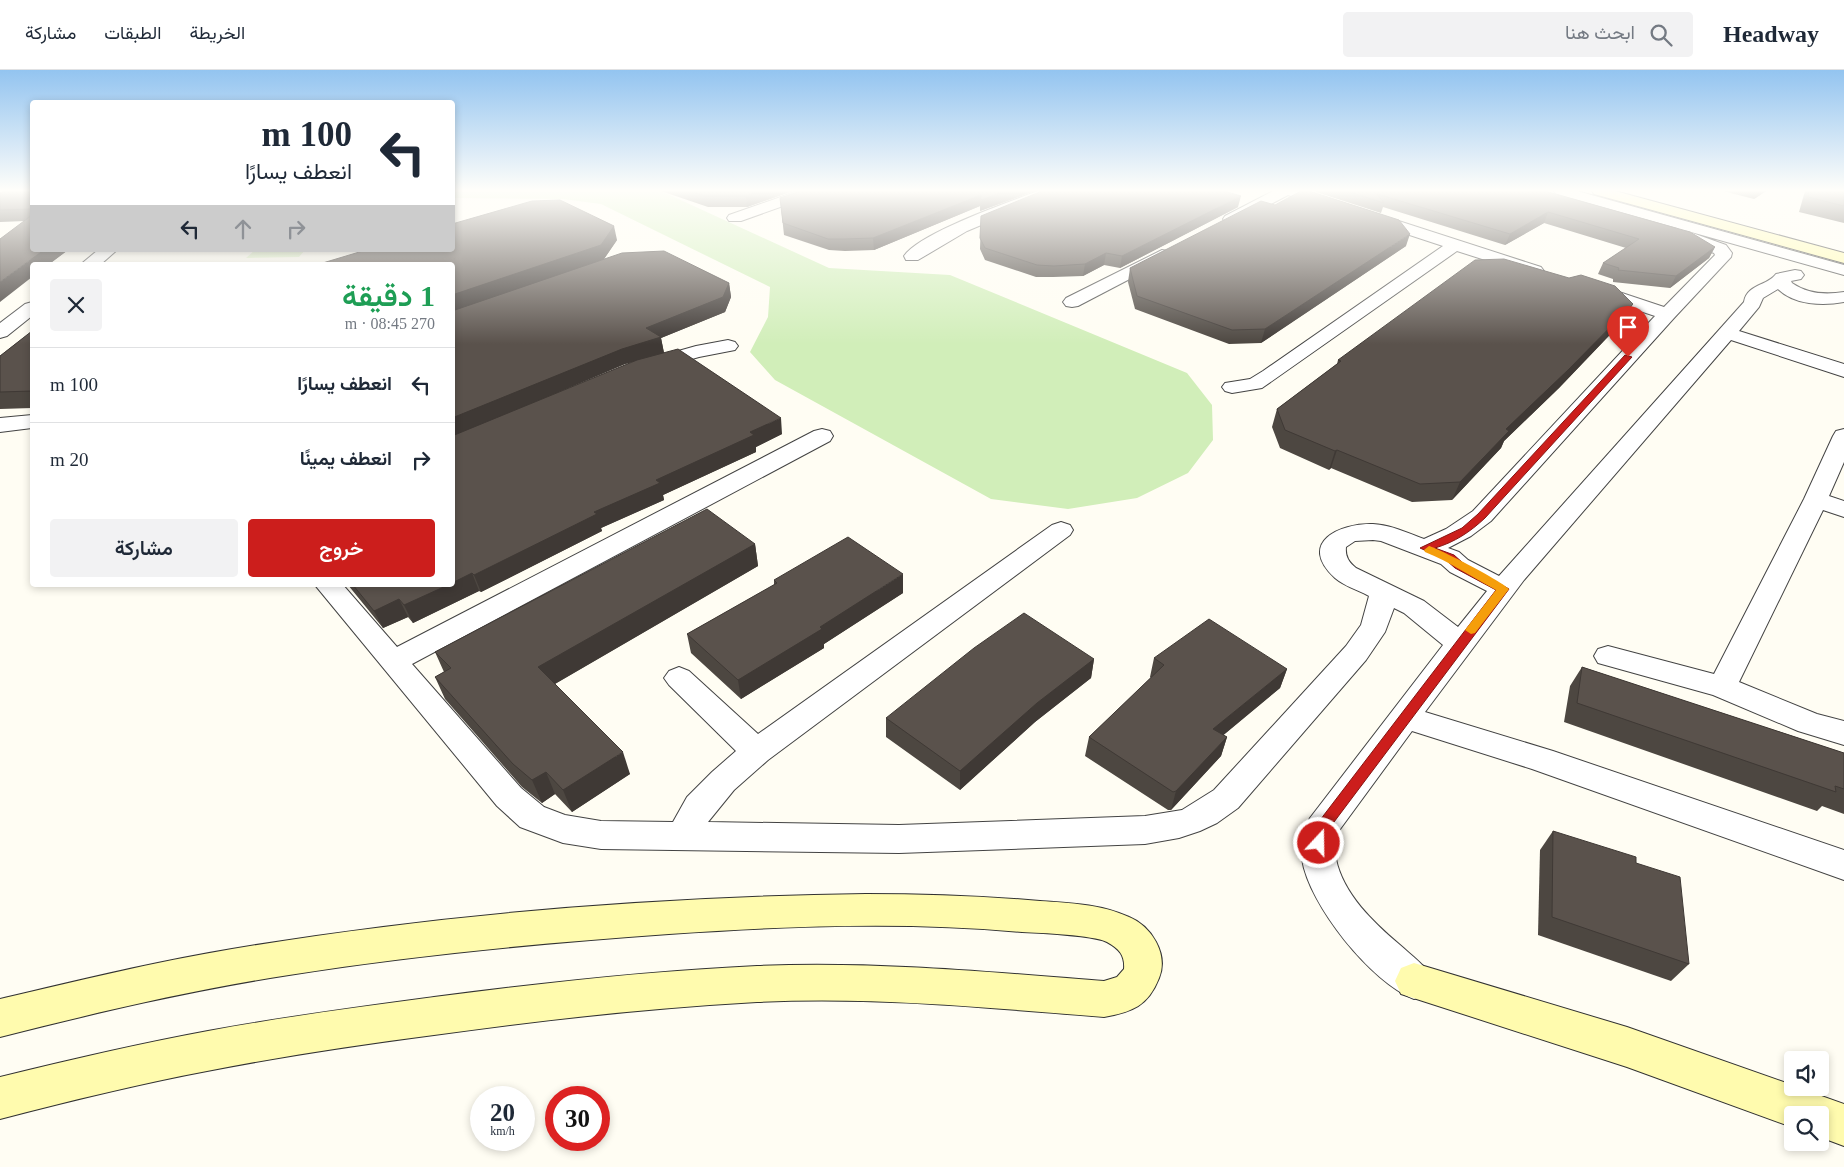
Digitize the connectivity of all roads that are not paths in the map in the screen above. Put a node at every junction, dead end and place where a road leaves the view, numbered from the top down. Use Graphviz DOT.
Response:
graph roads {
  1 [pos="932,242"];
  2 [pos="1447,242"];
  3 [pos="1705,242"];
  4 [pos="1738,242"];
  5 [pos="1741,242"];
  6 [pos="1786,242"];
  7 [pos="1456,245"];
  8 [pos="1178,246"];
  9 [pos="106,252"];
  10 [pos="912,256"];
  11 [pos="1844,258"];
  12 [pos="93,262"];
  13 [pos="1546,274"];
  14 [pos="1783,278"];
  15 [pos="1844,285"];
  16 [pos="1583,286"];
  17 [pos="1816,298"];
  18 [pos="1072,302"];
  19 [pos="1752,303"];
  20 [pos="1667,314"];
  21 [pos="28,315"];
  22 [pos="0,332"];
  23 [pos="1727,333"];
  24 [pos="728,346"];
  25 [pos="633,370"];
  26 [pos="1844,370"];
  27 [pos="1232,387"];
  28 [pos="30,422"];
  29 [pos="0,425"];
  30 [pos="822,436"];
  31 [pos="1844,436"];
  32 [pos="1816,499"];
  33 [pos="1844,510"];
  34 [pos="1061,530"];
  35 [pos="1425,548"];
  36 [pos="1509,582"];
  37 [pos="330,587"];
  38 [pos="1383,593"];
  39 [pos="1467,634"];
  40 [pos="1608,656"];
  41 [pos="393,661"];
  42 [pos="686,673"];
  43 [pos="1722,687"];
  44 [pos="1405,717"];
  45 [pos="1844,733"];
  46 [pos="764,746"];
  47 [pos="683,835"];
  48 [pos="1844,865"];
  49 [pos="0,1018"];
  50 [pos="0,1098"];
  51 [pos="1794,1106"];
  52 [pos="1829,1119"];
  53 [pos="1844,1125"];
  1 -- 10 [label="street"];
  2 -- 7 [label="street"];
  3 -- 20 [label="street"];
  4 -- 14 [label="street"];
  5 -- 15 [label="street"];
  6 -- 11 [label="street"];
  7 -- 13 [label="street"];
  7 -- 27 [label="street"];
  8 -- 18 [label="street"];
  9 -- 12 [label="street"];
  14 -- 15 [label="street"];
  14 -- 17 [label="street"];
  14 -- 19 [label="street"];
  15 -- 17 [label="street"];
  16 -- 20 [label="street"];
  17 -- 19 [label="street"];
  19 -- 23 [label="street"];
  20 -- 35 [label="street"];
  21 -- 22 [label="street"];
  23 -- 26 [label="street"];
  23 -- 36 [label="street"];
  24 -- 25 [label="street"];
  28 -- 29 [label="street"];
  30 -- 41 [label="street"];
  31 -- 32 [label="street"];
  32 -- 33 [label="street"];
  32 -- 43 [label="street"];
  34 -- 46 [label="street"];
  35 -- 36 [label="street"];
  35 -- 38 [label="street"];
  36 -- 39 [label="street"];
  37 -- 41 [label="street"];
  38 -- 39 [label="street"];
  38 -- 47 [label="street"];
  39 -- 44 [label="street"];
  40 -- 43 [label="street"];
  41 -- 47 [label="street"];
  42 -- 46 [label="street"];
  43 -- 45 [label="street"];
  44 -- 48 [label="street"];
  44 -- 51 [label="street"];
  46 -- 47 [label="street"];
  49 -- 50 [label="street"];
  52 -- 53 [label="street"];
}
